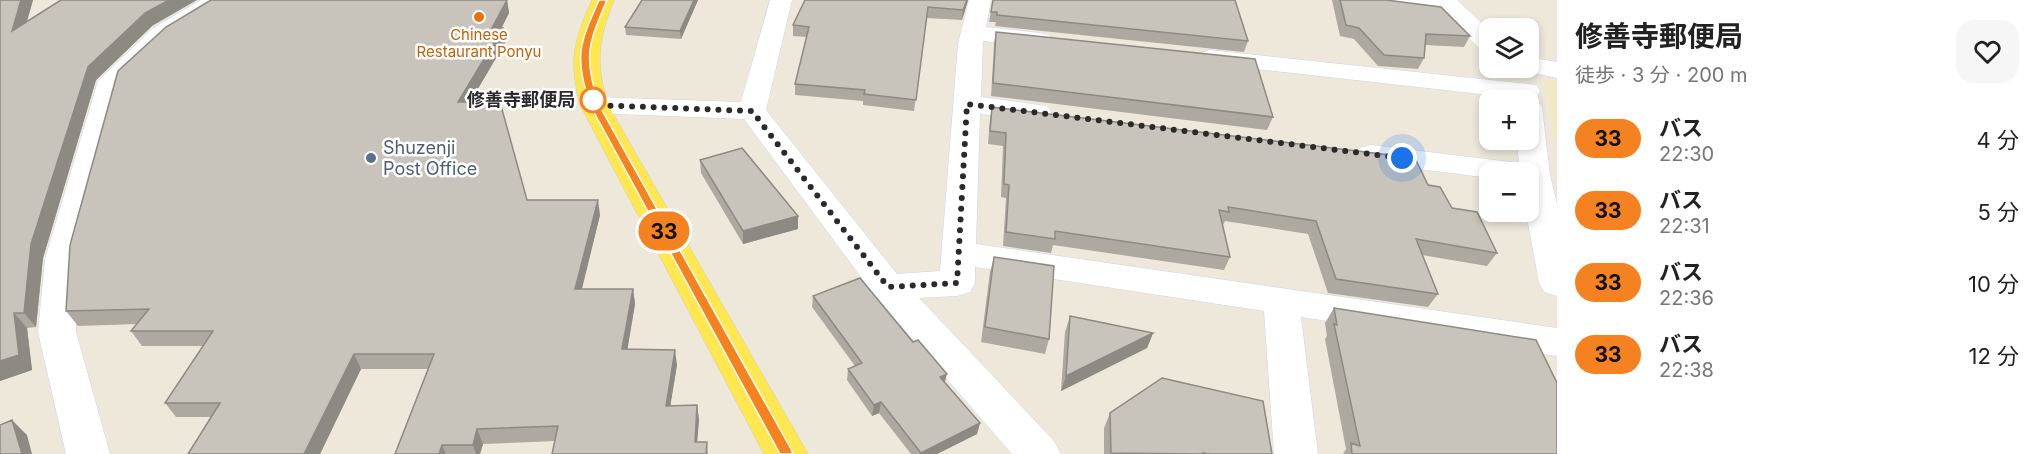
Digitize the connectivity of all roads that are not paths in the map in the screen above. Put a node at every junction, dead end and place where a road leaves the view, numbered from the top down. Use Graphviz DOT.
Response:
graph roads {
  1 [pos="209,0"];
  2 [pos="603,0"];
  3 [pos="781,0"];
  4 [pos="980,0"];
  5 [pos="1369,0"];
  6 [pos="1448,5"];
  7 [pos="973,33"];
  8 [pos="1479,35"];
  9 [pos="1067,43"];
  10 [pos="1185,55"];
  11 [pos="1557,70"];
  12 [pos="1518,90"];
  13 [pos="1529,90"];
  14 [pos="967,104"];
  15 [pos="594,105"];
  16 [pos="752,111"];
  17 [pos="1061,115"];
  18 [pos="1341,151"];
  19 [pos="1479,168"];
  20 [pos="1539,218"];
  21 [pos="959,253"];
  22 [pos="1557,283"];
  23 [pos="888,287"];
  24 [pos="1281,301"];
  25 [pos="1557,342"];
  26 [pos="88,454"];
  27 [pos="786,454"];
  28 [pos="1039,454"];
  29 [pos="1296,454"];
  1 -- 26 [label="street"];
  2 -- 15 [label="main road"];
  3 -- 16 [label="street"];
  4 -- 7 [label="street"];
  5 -- 6 [label="street"];
  6 -- 8 [label="street"];
  7 -- 9 [label="street"];
  7 -- 14 [label="street"];
  10 -- 12 [label="street"];
  11 -- 13 [label="street"];
  14 -- 17 [label="street"];
  14 -- 21 [label="street"];
  15 -- 16 [label="street"];
  15 -- 27 [label="main road"];
  16 -- 23 [label="street"];
  18 -- 19 [label="street"];
  20 -- 22 [label="street"];
  21 -- 23 [label="street"];
  21 -- 24 [label="street"];
  23 -- 28 [label="street"];
  24 -- 25 [label="street"];
  24 -- 29 [label="street"];
}
